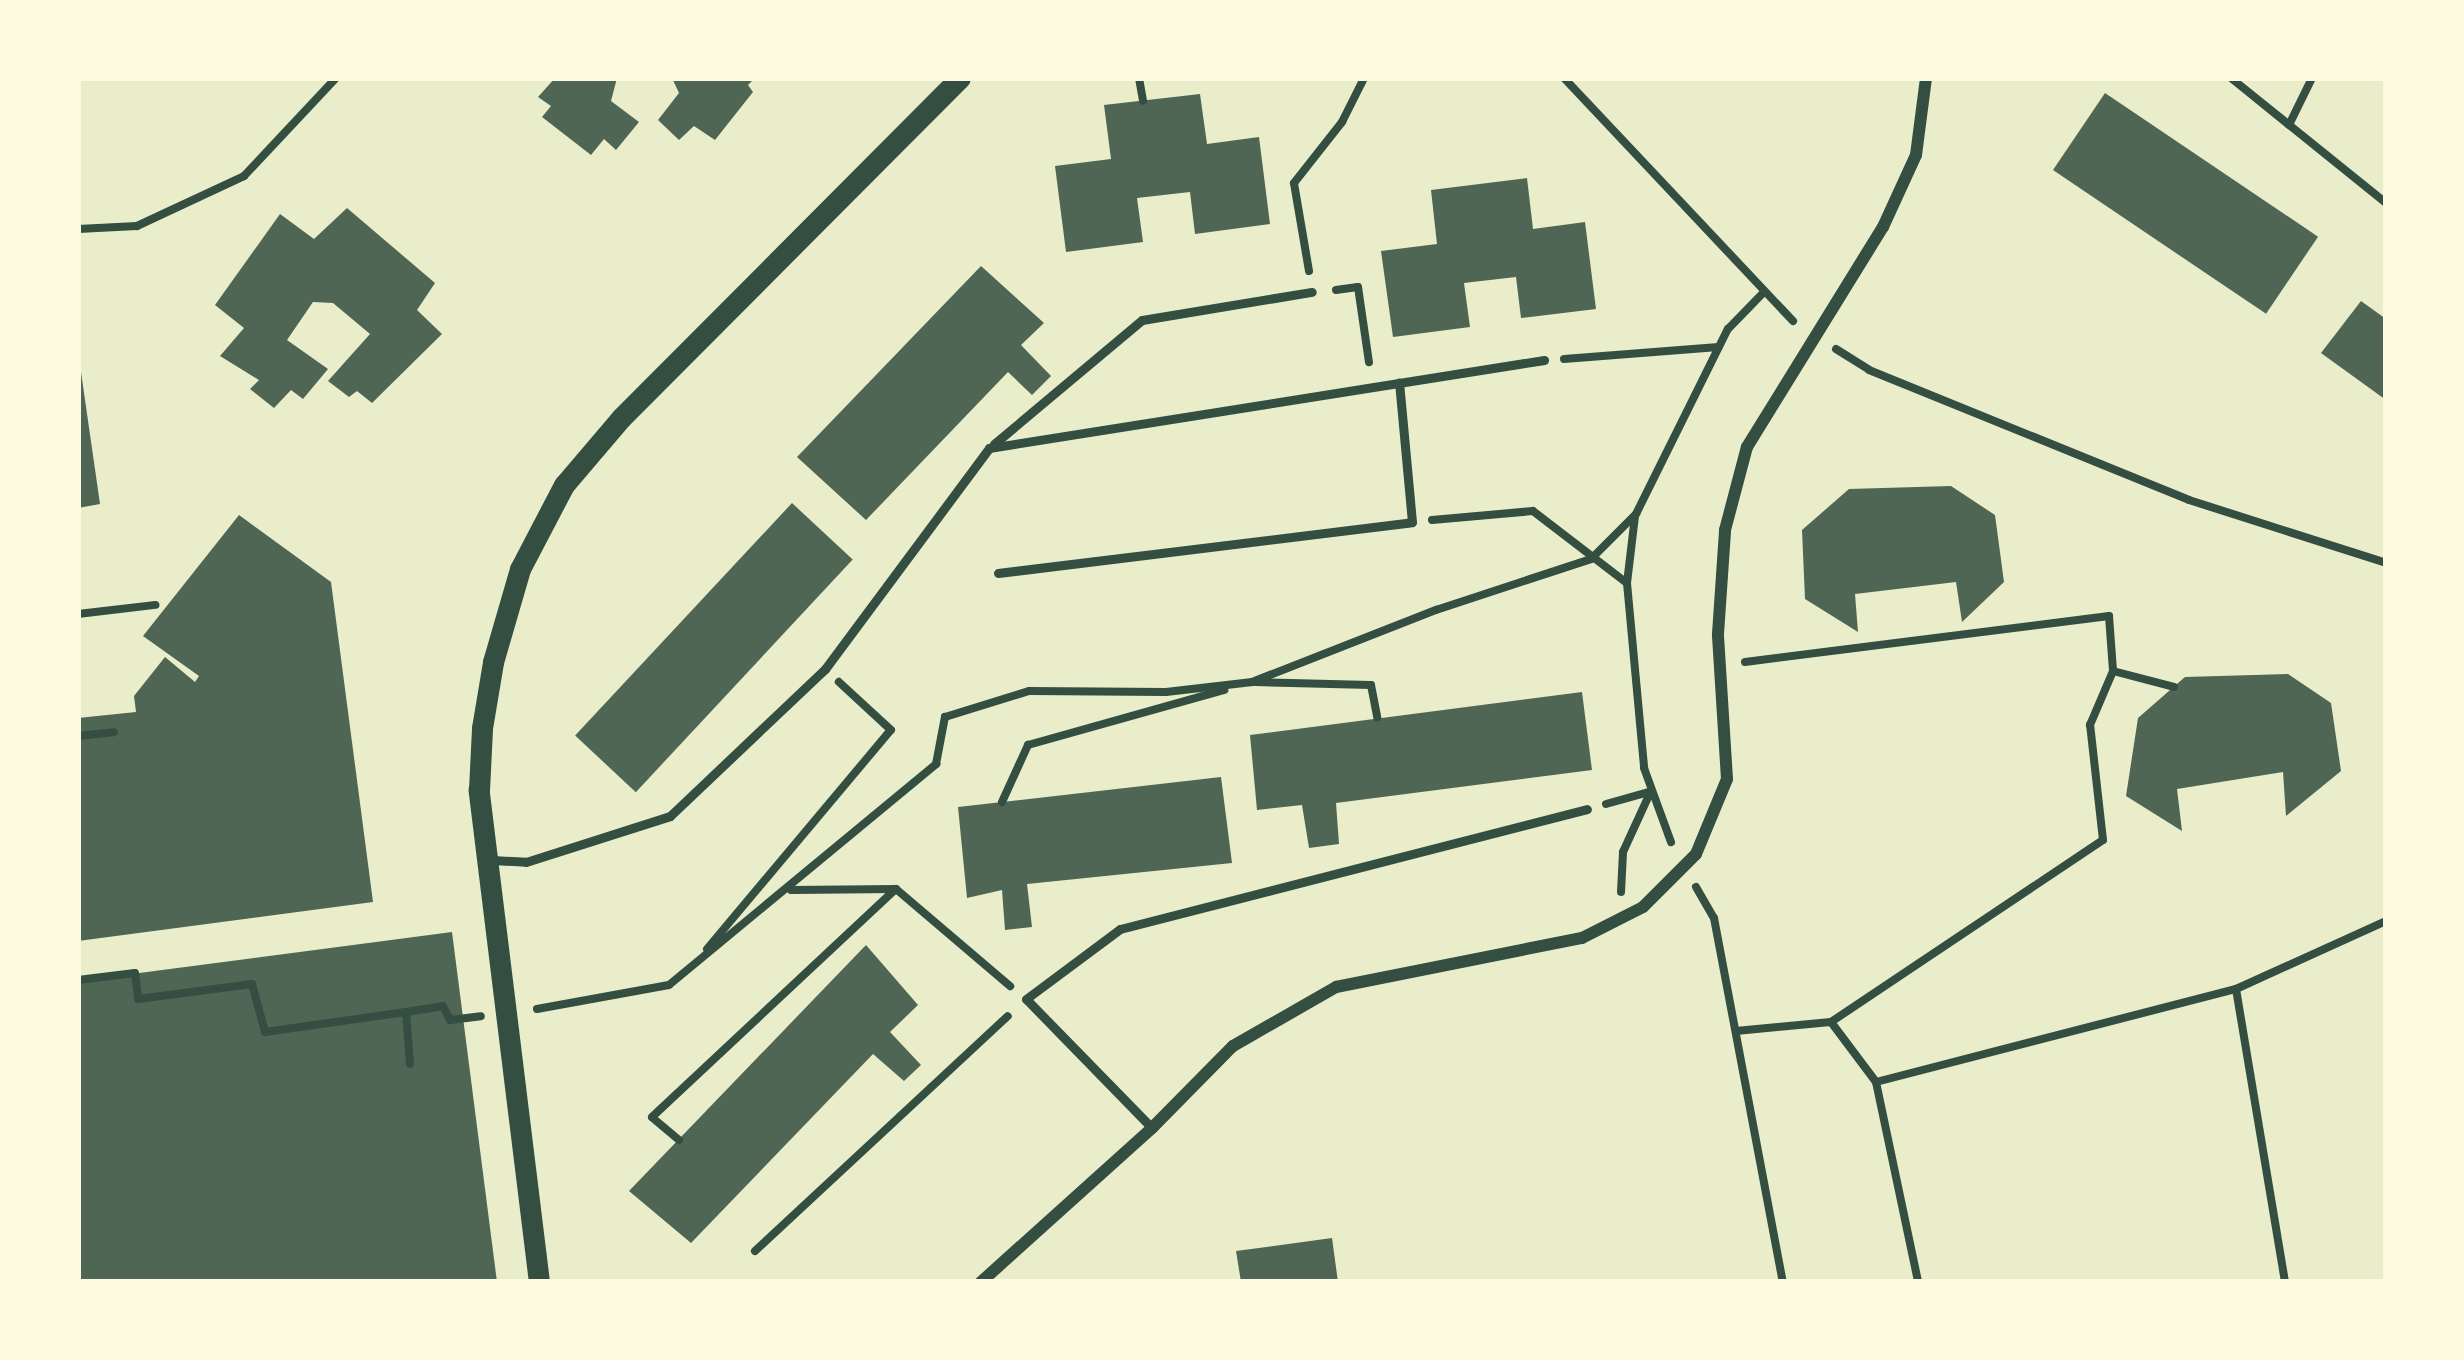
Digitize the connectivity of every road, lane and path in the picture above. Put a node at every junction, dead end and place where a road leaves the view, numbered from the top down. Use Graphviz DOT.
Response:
graph roads {
  1 [pos="336,78"];
  2 [pos="960,78"];
  3 [pos="1139,78"];
  4 [pos="1364,78"];
  5 [pos="1564,78"];
  6 [pos="1926,78"];
  7 [pos="2231,78"];
  8 [pos="2312,78"];
  9 [pos="1143,100"];
  10 [pos="2289,125"];
  11 [pos="2386,203"];
  12 [pos="78,229"];
  13 [pos="1312,292"];
  14 [pos="1764,292"];
  15 [pos="1782,314"];
  16 [pos="1719,346"];
  17 [pos="1544,360"];
  18 [pos="1869,370"];
  19 [pos="1399,383"];
  20 [pos="1373,388"];
  21 [pos="989,448"];
  22 [pos="1636,514"];
  23 [pos="1412,522"];
  24 [pos="1592,559"];
  25 [pos="2386,563"];
  26 [pos="998,573"];
  27 [pos="1627,583"];
  28 [pos="155,604"];
  29 [pos="78,614"];
  30 [pos="1720,665"];
  31 [pos="825,669"];
  32 [pos="2113,671"];
  33 [pos="1252,682"];
  34 [pos="2174,687"];
  35 [pos="1377,717"];
  36 [pos="114,732"];
  37 [pos="78,736"];
  38 [pos="1651,792"];
  39 [pos="1002,802"];
  40 [pos="1587,808"];
  41 [pos="1659,822"];
  42 [pos="486,860"];
  43 [pos="896,889"];
  44 [pos="789,890"];
  45 [pos="1714,918"];
  46 [pos="1619,920"];
  47 [pos="2386,922"];
  48 [pos="695,964"];
  49 [pos="78,980"];
  50 [pos="2236,989"];
  51 [pos="1026,999"];
  52 [pos="593,1002"];
  53 [pos="406,1012"];
  54 [pos="449,1020"];
  55 [pos="1831,1022"];
  56 [pos="1736,1031"];
  57 [pos="410,1064"];
  58 [pos="1876,1082"];
  59 [pos="1152,1128"];
  60 [pos="679,1140"];
  61 [pos="755,1251"];
  62 [pos="539,1282"];
  63 [pos="981,1282"];
  64 [pos="1784,1282"];
  65 [pos="1918,1282"];
  66 [pos="2285,1282"];
  1 -- 12 [label="path"];
  2 -- 42 [label="street"];
  3 -- 9 [label="path"];
  4 -- 13 [label="path"];
  5 -- 14 [label="path"];
  6 -- 30 [label="street"];
  7 -- 10 [label="path"];
  8 -- 10 [label="path"];
  10 -- 11 [label="path"];
  13 -- 20 [label="path"];
  13 -- 21 [label="lane"];
  14 -- 15 [label="path"];
  14 -- 16 [label="path"];
  16 -- 17 [label="path"];
  16 -- 22 [label="path"];
  17 -- 19 [label="lane"];
  18 -- 25 [label="path"];
  19 -- 20 [label="lane"];
  19 -- 23 [label="lane"];
  20 -- 21 [label="lane"];
  21 -- 31 [label="lane"];
  22 -- 24 [label="path"];
  22 -- 27 [label="path"];
  23 -- 24 [label="path"];
  23 -- 26 [label="lane"];
  24 -- 27 [label="path"];
  24 -- 33 [label="path"];
  27 -- 38 [label="path"];
  28 -- 29 [label="path"];
  30 -- 32 [label="path"];
  30 -- 46 [label="street"];
  31 -- 42 [label="lane"];
  31 -- 48 [label="path"];
  32 -- 34 [label="path"];
  32 -- 55 [label="path"];
  33 -- 35 [label="path"];
  33 -- 39 [label="path"];
  33 -- 44 [label="path"];
  36 -- 37 [label="path"];
  38 -- 40 [label="path"];
  38 -- 41 [label="path"];
  38 -- 46 [label="path"];
  40 -- 51 [label="lane"];
  42 -- 62 [label="street"];
  43 -- 44 [label="path"];
  43 -- 51 [label="path"];
  43 -- 60 [label="path"];
  44 -- 48 [label="path"];
  45 -- 56 [label="path"];
  46 -- 59 [label="street"];
  47 -- 50 [label="path"];
  48 -- 52 [label="path"];
  49 -- 53 [label="path"];
  50 -- 58 [label="path"];
  50 -- 66 [label="path"];
  51 -- 59 [label="lane"];
  51 -- 61 [label="path"];
  53 -- 54 [label="path"];
  53 -- 57 [label="path"];
  55 -- 56 [label="path"];
  55 -- 58 [label="path"];
  56 -- 64 [label="path"];
  58 -- 65 [label="path"];
  59 -- 63 [label="street"];
}
